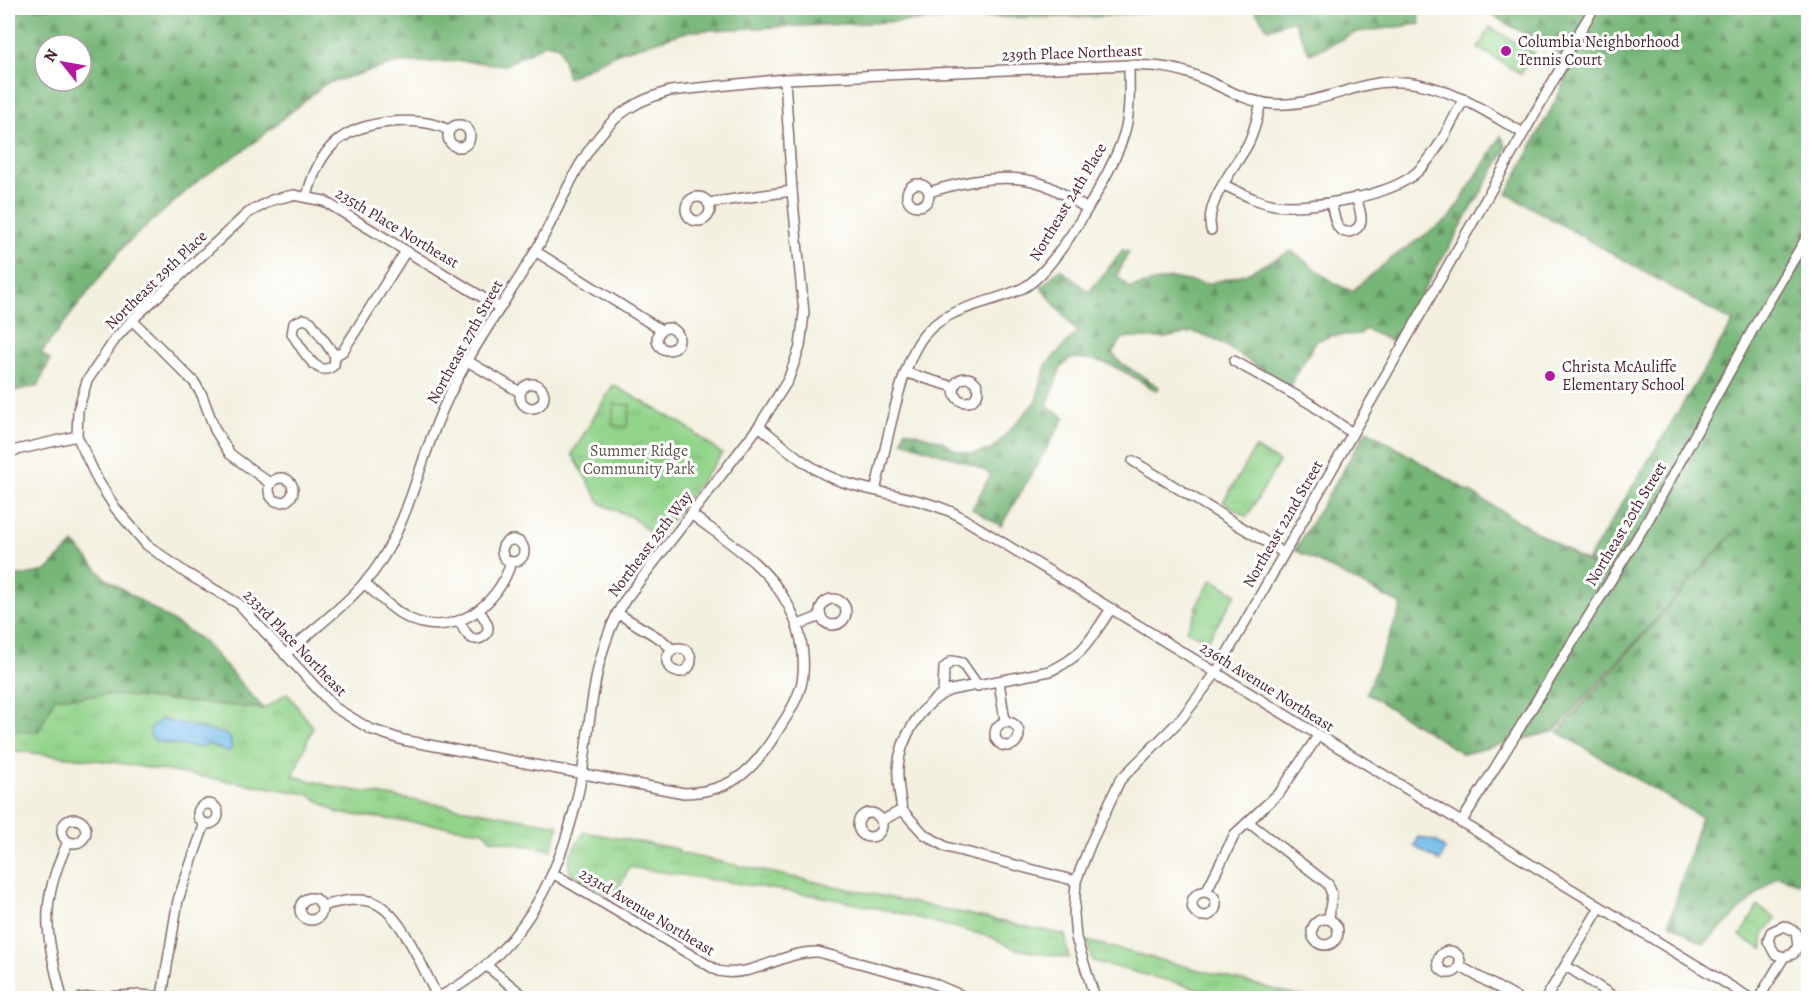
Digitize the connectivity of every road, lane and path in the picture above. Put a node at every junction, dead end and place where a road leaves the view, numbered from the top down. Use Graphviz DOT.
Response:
graph roads {
  1 [pos="1594,8"];
  2 [pos="1566,54"];
  3 [pos="1563,64"];
  4 [pos="1129,65"];
  5 [pos="785,79"];
  6 [pos="1464,99"];
  7 [pos="1261,102"];
  8 [pos="610,124"];
  9 [pos="449,130"];
  10 [pos="1523,133"];
  11 [pos="1224,185"];
  12 [pos="792,192"];
  13 [pos="928,192"];
  14 [pos="307,196"];
  15 [pos="1356,197"];
  16 [pos="272,200"];
  17 [pos="1332,202"];
  18 [pos="708,203"];
  19 [pos="1086,208"];
  20 [pos="1211,230"];
  21 [pos="1809,235"];
  22 [pos="406,251"];
  23 [pos="535,251"];
  24 [pos="500,308"];
  25 [pos="132,320"];
  26 [pos="661,330"];
  27 [pos="335,356"];
  28 [pos="1234,361"];
  29 [pos="469,362"];
  30 [pos="907,373"];
  31 [pos="954,387"];
  32 [pos="520,392"];
  33 [pos="759,426"];
  34 [pos="1352,433"];
  35 [pos="77,436"];
  36 [pos="8,452"];
  37 [pos="1133,461"];
  38 [pos="271,484"];
  39 [pos="875,490"];
  40 [pos="691,514"];
  41 [pos="1284,553"];
  42 [pos="511,562"];
  43 [pos="364,583"];
  44 [pos="1110,609"];
  45 [pos="479,611"];
  46 [pos="617,613"];
  47 [pos="821,616"];
  48 [pos="459,621"];
  49 [pos="798,625"];
  50 [pos="673,650"];
  51 [pos="285,655"];
  52 [pos="1216,673"];
  53 [pos="999,682"];
  54 [pos="978,686"];
  55 [pos="942,694"];
  56 [pos="1005,722"];
  57 [pos="1318,736"];
  58 [pos="582,774"];
  59 [pos="902,810"];
  60 [pos="881,821"];
  61 [pos="1248,822"];
  62 [pos="204,823"];
  63 [pos="1461,823"];
  64 [pos="68,842"];
  65 [pos="554,874"];
  66 [pos="1076,881"];
  67 [pos="1206,892"];
  68 [pos="322,906"];
  69 [pos="1599,909"];
  70 [pos="1329,919"];
  71 [pos="1784,957"];
  72 [pos="1459,966"];
  73 [pos="1566,966"];
  74 [pos="488,967"];
  75 [pos="167,997"];
  76 [pos="437,998"];
  77 [pos="62,999"];
  78 [pos="81,999"];
  79 [pos="526,999"];
  80 [pos="967,999"];
  81 [pos="1095,999"];
  82 [pos="1517,999"];
  83 [pos="1546,999"];
  84 [pos="1616,999"];
  85 [pos="1750,999"];
  86 [pos="1759,999"];
  1 -- 2 [label="street"];
  3 -- 10 [label="street, Northeast 22nd Street"];
  4 -- 5 [label="street, 239th Place Northeast"];
  4 -- 7 [label="street, 239th Place Northeast"];
  4 -- 19 [label="street, Northeast 24th Place"];
  5 -- 8 [label="street, 239th Place Northeast"];
  5 -- 12 [label="street, Northeast 25th Way"];
  6 -- 7 [label="street, 239th Place Northeast"];
  6 -- 10 [label="street, 239th Place Northeast"];
  6 -- 15 [label="street"];
  7 -- 11 [label="street"];
  8 -- 23 [label="street, Northeast 27th Street"];
  9 -- 14 [label="street"];
  10 -- 34 [label="street, Northeast 22nd Street"];
  11 -- 17 [label="street"];
  11 -- 20 [label="street"];
  12 -- 18 [label="street"];
  12 -- 33 [label="street, Northeast 25th Way"];
  13 -- 19 [label="street"];
  14 -- 16 [label="street, 235th Place Northeast"];
  14 -- 22 [label="street, 235th Place Northeast"];
  15 -- 17 [label="street"];
  15 -- 17 [label="street"];
  16 -- 25 [label="street, Northeast 29th Place"];
  19 -- 30 [label="street, Northeast 24th Place"];
  21 -- 63 [label="street, Northeast 20th Street"];
  22 -- 24 [label="street, 235th Place Northeast"];
  22 -- 27 [label="street"];
  23 -- 24 [label="street, Northeast 27th Street"];
  23 -- 26 [label="street"];
  24 -- 29 [label="street, Northeast 27th Street"];
  25 -- 35 [label="street, Northeast 29th Place"];
  25 -- 38 [label="street"];
  27 -- 27 [label="street"];
  28 -- 34 [label="street"];
  29 -- 32 [label="street"];
  29 -- 43 [label="street, Northeast 27th Street"];
  30 -- 31 [label="street"];
  30 -- 39 [label="street, Northeast 24th Place"];
  33 -- 39 [label="street, 236th Avenue Northeast"];
  33 -- 40 [label="street, Northeast 25th Way"];
  34 -- 41 [label="street, Northeast 22nd Street"];
  35 -- 36 [label="street"];
  35 -- 51 [label="street, 233rd Place Northeast"];
  37 -- 41 [label="street"];
  39 -- 44 [label="street, 236th Avenue Northeast"];
  40 -- 46 [label="street, Northeast 25th Way"];
  40 -- 49 [label="street"];
  41 -- 52 [label="street, Northeast 22nd Street"];
  42 -- 45 [label="street"];
  43 -- 48 [label="street"];
  43 -- 51 [label="street, Northeast 27th Street"];
  44 -- 52 [label="street, 236th Avenue Northeast"];
  44 -- 53 [label="street"];
  45 -- 48 [label="street"];
  45 -- 48 [label="street"];
  46 -- 50 [label="street"];
  46 -- 58 [label="street, Northeast 25th Way"];
  47 -- 49 [label="street"];
  49 -- 58 [label="street, 233rd Place Northeast"];
  51 -- 58 [label="street, 233rd Place Northeast"];
  52 -- 57 [label="street, 236th Avenue Northeast"];
  52 -- 66 [label="street, Northeast 22nd Street"];
  53 -- 54 [label="street"];
  53 -- 56 [label="street"];
  54 -- 55 [label="street"];
  54 -- 55 [label="street"];
  55 -- 59 [label="street"];
  57 -- 61 [label="street"];
  57 -- 63 [label="street, 236th Avenue Northeast"];
  58 -- 65 [label="street, Northeast 25th Way"];
  59 -- 60 [label="street"];
  59 -- 66 [label="street"];
  61 -- 67 [label="street"];
  61 -- 70 [label="street"];
  62 -- 75 [label="street"];
  63 -- 69 [label="street, 236th Avenue Northeast"];
  64 -- 77 [label="street"];
  65 -- 74 [label="street, Northeast 25th Way"];
  65 -- 80 [label="street, 233rd Avenue Northeast"];
  66 -- 81 [label="street, Northeast 22nd Street"];
  68 -- 76 [label="street"];
  69 -- 73 [label="street"];
  69 -- 85 [label="street, 236th Avenue Northeast"];
  71 -- 86 [label="street"];
  72 -- 82 [label="street"];
  73 -- 83 [label="street"];
  73 -- 84 [label="street"];
  74 -- 76 [label="street, Northeast 25th Way"];
  74 -- 79 [label="street"];
  75 -- 78 [label="street"];
}
